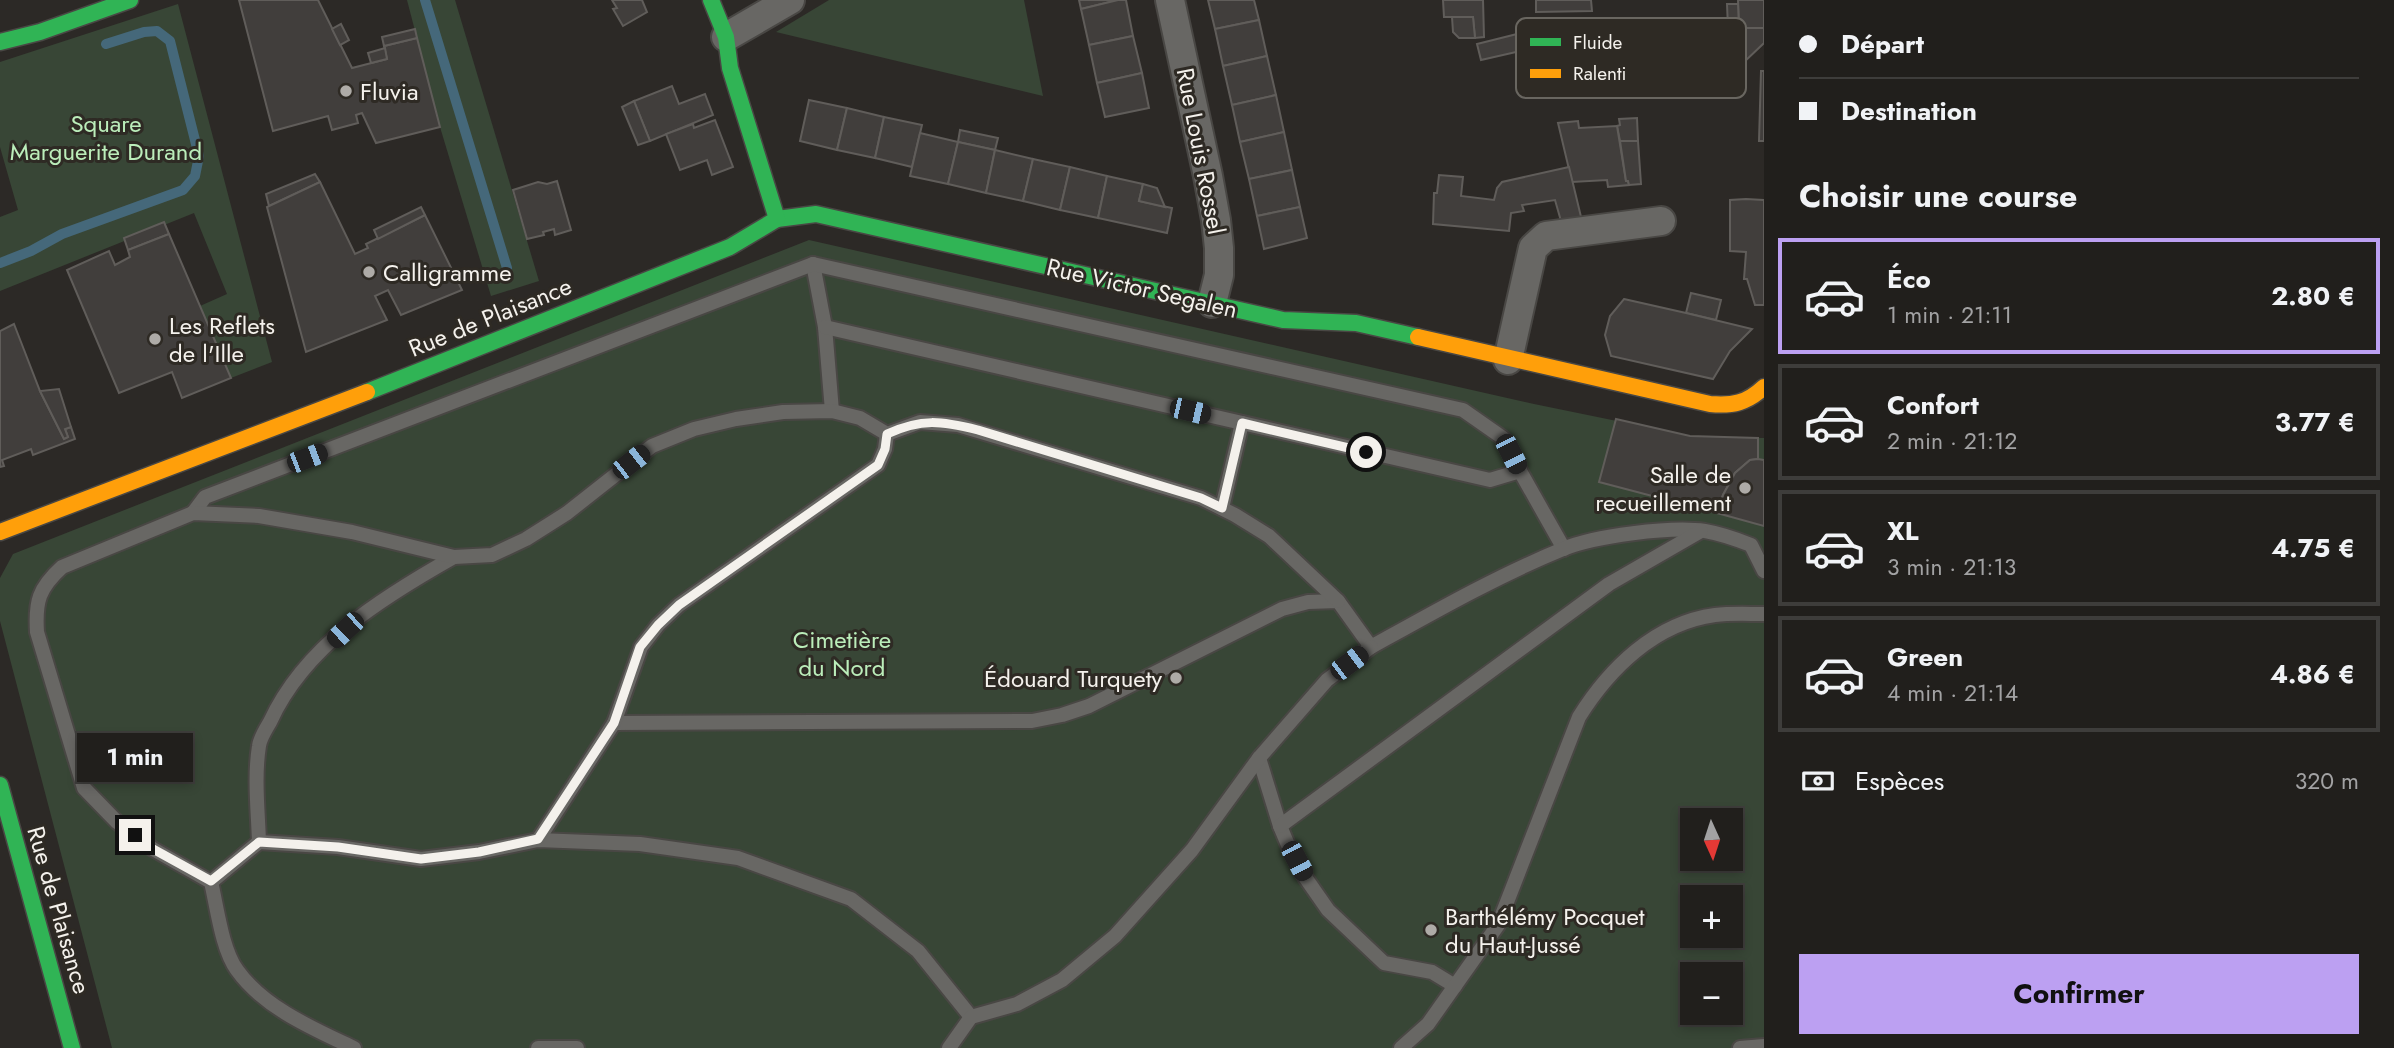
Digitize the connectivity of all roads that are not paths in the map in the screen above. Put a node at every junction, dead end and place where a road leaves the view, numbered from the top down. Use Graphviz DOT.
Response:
graph roads {
  1 [pos="130,0"];
  2 [pos="711,0"];
  3 [pos="790,0"];
  4 [pos="1170,0"];
  5 [pos="726,37"];
  6 [pos="0,42"];
  7 [pos="777,219"];
  8 [pos="1661,221"];
  9 [pos="813,264"];
  10 [pos="1212,303"];
  11 [pos="825,327"];
  12 [pos="1508,359"];
  13 [pos="1764,387"];
  14 [pos="832,411"];
  15 [pos="1242,423"];
  16 [pos="887,434"];
  17 [pos="1520,471"];
  18 [pos="1222,508"];
  19 [pos="193,513"];
  20 [pos="1702,531"];
  21 [pos="0,532"];
  22 [pos="1564,549"];
  23 [pos="454,556"];
  24 [pos="1764,571"];
  25 [pos="1338,601"];
  26 [pos="1764,614"];
  27 [pos="1371,647"];
  28 [pos="614,723"];
  29 [pos="1259,758"];
  30 [pos="0,785"];
  31 [pos="1280,826"];
  32 [pos="538,839"];
  33 [pos="259,842"];
  34 [pos="211,881"];
  35 [pos="1455,986"];
  36 [pos="971,1017"];
  37 [pos="1764,1046"];
  38 [pos="72,1048"];
  39 [pos="354,1048"];
  40 [pos="538,1048"];
  41 [pos="577,1048"];
  42 [pos="949,1048"];
  43 [pos="1401,1048"];
  44 [pos="1740,1048"];
  1 -- 6 [label="street"];
  2 -- 5 [label="street"];
  3 -- 5 [label="street"];
  4 -- 10 [label="street, Rue Louis Rossel"];
  5 -- 7 [label="street"];
  7 -- 10 [label="street, Rue Victor Segalen"];
  7 -- 21 [label="street, Rue de Plaisance"];
  8 -- 12 [label="street"];
  9 -- 11 [label="lane"];
  9 -- 17 [label="lane"];
  9 -- 19 [label="lane"];
  10 -- 12 [label="street, Rue Victor Segalen"];
  11 -- 14 [label="lane"];
  11 -- 15 [label="lane"];
  12 -- 13 [label="street, Rue Victor Segalen"];
  14 -- 16 [label="lane"];
  14 -- 23 [label="lane"];
  15 -- 17 [label="lane"];
  15 -- 18 [label="lane"];
  16 -- 18 [label="lane"];
  16 -- 28 [label="lane"];
  17 -- 22 [label="lane"];
  18 -- 25 [label="lane"];
  19 -- 23 [label="lane"];
  19 -- 34 [label="lane"];
  20 -- 22 [label="lane"];
  20 -- 24 [label="lane"];
  20 -- 31 [label="lane"];
  22 -- 27 [label="lane"];
  23 -- 33 [label="lane"];
  25 -- 27 [label="lane"];
  25 -- 28 [label="lane"];
  26 -- 35 [label="lane"];
  27 -- 29 [label="lane"];
  28 -- 32 [label="lane"];
  29 -- 31 [label="lane"];
  29 -- 36 [label="lane"];
  30 -- 38 [label="street, Rue de Plaisance"];
  31 -- 35 [label="lane"];
  32 -- 33 [label="lane"];
  32 -- 36 [label="lane"];
  33 -- 34 [label="lane"];
  34 -- 39 [label="lane"];
  35 -- 43 [label="lane"];
  36 -- 42 [label="lane"];
  37 -- 44 [label="lane"];
  40 -- 41 [label="lane"];
}
